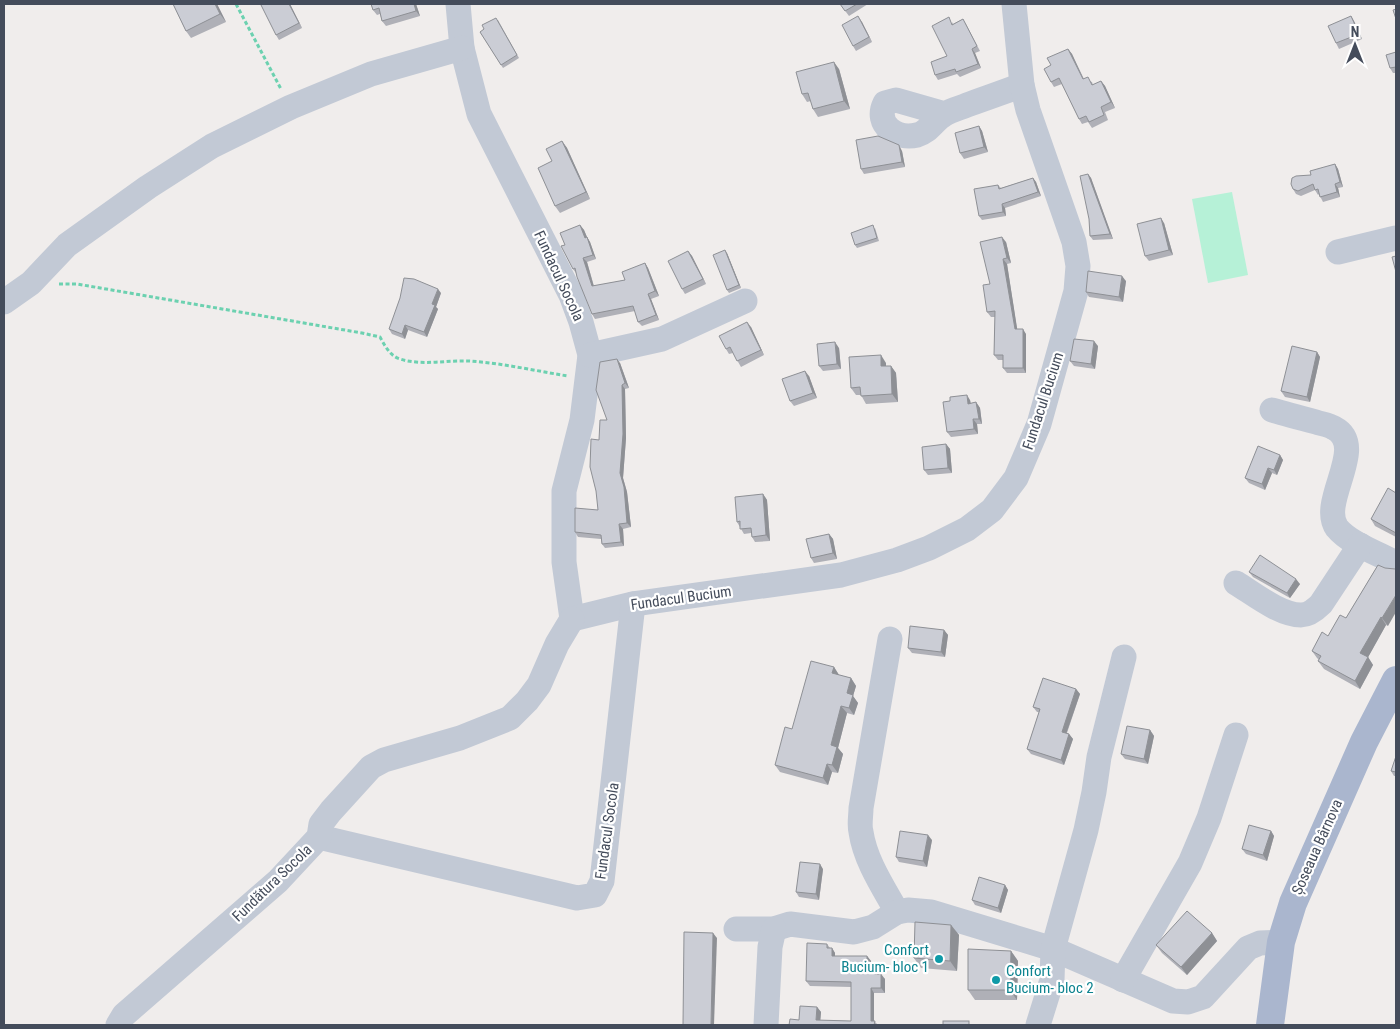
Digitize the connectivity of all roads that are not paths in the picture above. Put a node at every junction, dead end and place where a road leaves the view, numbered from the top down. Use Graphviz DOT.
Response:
graph roads {
  1 [pos="458,4"];
  2 [pos="1014,4"];
  3 [pos="462,48"];
  4 [pos="1022,85"];
  5 [pos="945,114"];
  6 [pos="1396,238"];
  7 [pos="1338,252"];
  8 [pos="746,301"];
  9 [pos="4,302"];
  10 [pos="588,367"];
  11 [pos="1272,410"];
  12 [pos="1360,545"];
  13 [pos="1396,563"];
  14 [pos="1236,583"];
  15 [pos="634,604"];
  16 [pos="572,619"];
  17 [pos="890,640"];
  18 [pos="1124,657"];
  19 [pos="1396,680"];
  20 [pos="1236,735"];
  21 [pos="319,837"];
  22 [pos="897,912"];
  23 [pos="736,929"];
  24 [pos="774,929"];
  25 [pos="1281,942"];
  26 [pos="1053,949"];
  27 [pos="1123,980"];
  28 [pos="118,1025"];
  29 [pos="766,1025"];
  30 [pos="1038,1025"];
  31 [pos="1270,1025"];
  1 -- 3 [label="street, Fundacul Socola"];
  2 -- 4 [label="street, Fundacul Bucium"];
  3 -- 9 [label="street"];
  3 -- 10 [label="street, Fundacul Socola"];
  4 -- 5 [label="street"];
  4 -- 15 [label="street, Fundacul Bucium"];
  6 -- 7 [label="street"];
  8 -- 10 [label="street"];
  10 -- 16 [label="street, Fundacul Socola"];
  11 -- 12 [label="street"];
  12 -- 13 [label="street"];
  12 -- 14 [label="street"];
  15 -- 16 [label="street, Fundacul Bucium"];
  15 -- 21 [label="street, Fundacul Socola"];
  16 -- 21 [label="street, Fundătura Socola"];
  17 -- 22 [label="street"];
  18 -- 26 [label="street"];
  19 -- 25 [label="main road, Șoseaua Bârnova"];
  20 -- 27 [label="street"];
  21 -- 28 [label="street, Fundătura Socola"];
  22 -- 24 [label="street"];
  22 -- 26 [label="street"];
  23 -- 24 [label="street"];
  24 -- 29 [label="street"];
  25 -- 27 [label="street"];
  25 -- 31 [label="main road, Șoseaua Bârnova"];
  26 -- 27 [label="street"];
  26 -- 30 [label="street"];
}
